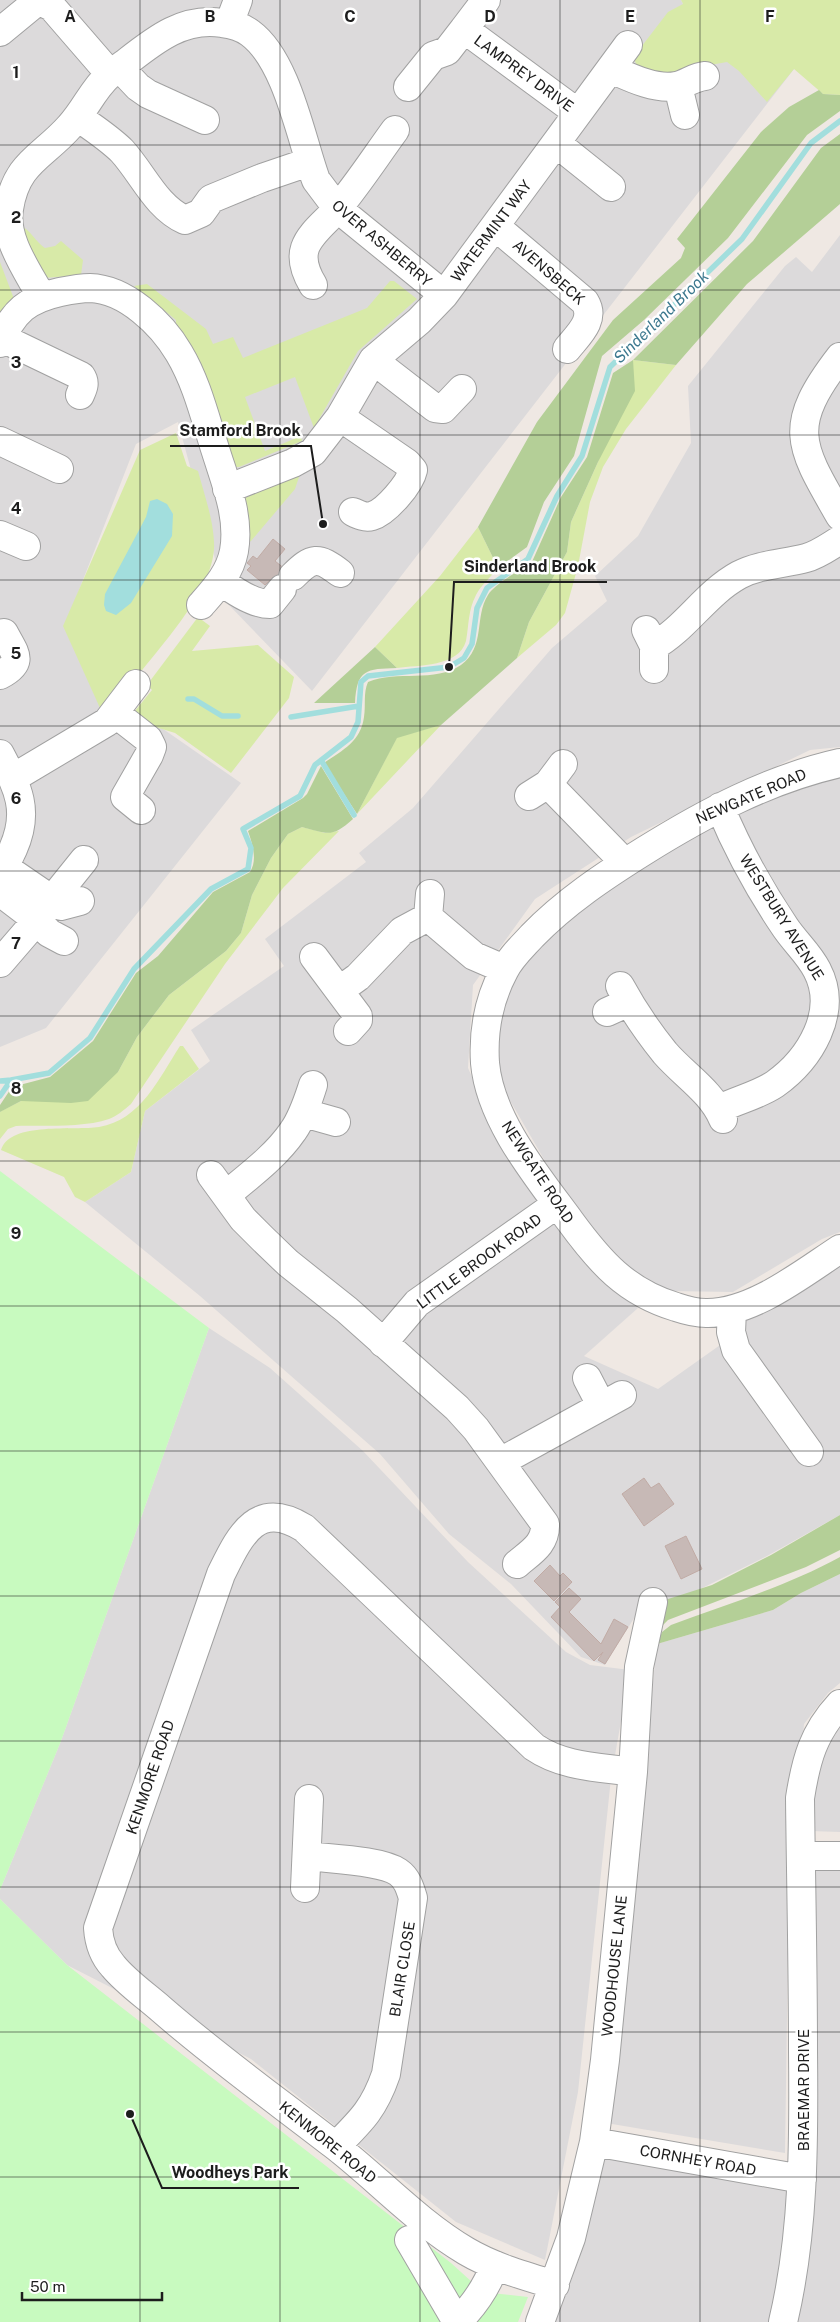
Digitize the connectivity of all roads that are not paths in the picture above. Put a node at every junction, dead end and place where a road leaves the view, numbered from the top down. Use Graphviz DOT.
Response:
graph roads {
  1 [pos="486,0"];
  2 [pos="233,12"];
  3 [pos="464,29"];
  4 [pos="0,32"];
  5 [pos="628,45"];
  6 [pos="610,69"];
  7 [pos="115,71"];
  8 [pos="705,76"];
  9 [pos="678,86"];
  10 [pos="408,87"];
  11 [pos="578,113"];
  12 [pos="685,115"];
  13 [pos="78,117"];
  14 [pos="205,120"];
  15 [pos="395,130"];
  16 [pos="556,144"];
  17 [pos="309,162"];
  18 [pos="611,187"];
  19 [pos="6,190"];
  20 [pos="338,208"];
  21 [pos="495,226"];
  22 [pos="313,285"];
  23 [pos="444,294"];
  24 [pos="41,296"];
  25 [pos="1,340"];
  26 [pos="568,349"];
  27 [pos="840,357"];
  28 [pos="373,360"];
  29 [pos="462,389"];
  30 [pos="80,395"];
  31 [pos="342,413"];
  32 [pos="0,441"];
  33 [pos="59,470"];
  34 [pos="227,489"];
  35 [pos="353,512"];
  36 [pos="840,516"];
  37 [pos="0,535"];
  38 [pos="840,540"];
  39 [pos="26,546"];
  40 [pos="340,572"];
  41 [pos="221,581"];
  42 [pos="201,605"];
  43 [pos="4,633"];
  44 [pos="651,648"];
  45 [pos="0,675"];
  46 [pos="136,684"];
  47 [pos="116,714"];
  48 [pos="0,754"];
  49 [pos="840,763"];
  50 [pos="13,778"];
  51 [pos="547,781"];
  52 [pos="720,807"];
  53 [pos="141,810"];
  54 [pos="84,860"];
  55 [pos="625,863"];
  56 [pos="2,877"];
  57 [pos="80,901"];
  58 [pos="44,910"];
  59 [pos="64,941"];
  60 [pos="313,952"];
  61 [pos="0,963"];
  62 [pos="504,970"];
  63 [pos="340,990"];
  64 [pos="619,1000"];
  65 [pos="833,1001"];
  66 [pos="348,1031"];
  67 [pos="314,1084"];
  68 [pos="304,1113"];
  69 [pos="336,1122"];
  70 [pos="557,1204"];
  71 [pos="837,1258"];
  72 [pos="732,1310"];
  73 [pos="383,1343"];
  74 [pos="587,1378"];
  75 [pos="810,1452"];
  76 [pos="502,1461"];
  77 [pos="517,1564"];
  78 [pos="653,1602"];
  79 [pos="840,1704"];
  80 [pos="633,1772"];
  81 [pos="310,1799"];
  82 [pos="306,1856"];
  83 [pos="801,1856"];
  84 [pos="840,1856"];
  85 [pos="305,1888"];
  86 [pos="594,2142"];
  87 [pos="336,2146"];
  88 [pos="802,2179"];
  89 [pos="409,2240"];
  90 [pos="495,2265"];
  91 [pos="555,2285"];
  92 [pos="457,2322"];
  93 [pos="540,2322"];
  94 [pos="783,2322"];
  1 -- 3 [label="street"];
  2 -- 7 [label="street, OVER ASHBERRY"];
  2 -- 17 [label="street, OVER ASHBERRY"];
  3 -- 10 [label="street, LAMPREY DRIVE"];
  3 -- 11 [label="street, LAMPREY DRIVE"];
  4 -- 7 [label="street"];
  5 -- 6 [label="street, WATERMINT WAY"];
  6 -- 9 [label="street"];
  6 -- 11 [label="street, WATERMINT WAY"];
  7 -- 13 [label="street, OVER ASHBERRY"];
  7 -- 14 [label="street"];
  8 -- 9 [label="street"];
  9 -- 12 [label="street"];
  11 -- 16 [label="street, WATERMINT WAY"];
  13 -- 17 [label="street"];
  13 -- 19 [label="street, OVER ASHBERRY"];
  15 -- 20 [label="street"];
  16 -- 18 [label="street"];
  16 -- 21 [label="street, WATERMINT WAY"];
  17 -- 20 [label="street, OVER ASHBERRY"];
  19 -- 24 [label="street, OVER ASHBERRY"];
  20 -- 22 [label="street"];
  20 -- 23 [label="street, OVER ASHBERRY"];
  21 -- 23 [label="street, WATERMINT WAY"];
  21 -- 26 [label="street, AVENSBECK"];
  23 -- 28 [label="street, WATERMINT WAY"];
  24 -- 25 [label="street"];
  24 -- 34 [label="street"];
  25 -- 30 [label="street"];
  27 -- 36 [label="street"];
  28 -- 29 [label="street"];
  28 -- 31 [label="street, WATERMINT WAY"];
  31 -- 34 [label="street, WATERMINT WAY"];
  31 -- 35 [label="street"];
  32 -- 33 [label="street"];
  34 -- 41 [label="street"];
  37 -- 39 [label="street"];
  38 -- 44 [label="street"];
  40 -- 41 [label="street"];
  41 -- 42 [label="street"];
  43 -- 45 [label="street"];
  46 -- 47 [label="street"];
  47 -- 50 [label="street"];
  47 -- 53 [label="street"];
  48 -- 50 [label="street"];
  49 -- 52 [label="street, NEWGATE ROAD"];
  50 -- 56 [label="street"];
  51 -- 55 [label="street"];
  52 -- 55 [label="street, NEWGATE ROAD"];
  52 -- 65 [label="street, WESTBURY AVENUE"];
  54 -- 58 [label="street"];
  55 -- 62 [label="street, NEWGATE ROAD"];
  56 -- 58 [label="street"];
  57 -- 58 [label="street"];
  58 -- 59 [label="street"];
  58 -- 61 [label="street"];
  60 -- 63 [label="street"];
  62 -- 63 [label="street"];
  62 -- 70 [label="street, NEWGATE ROAD"];
  63 -- 66 [label="street"];
  64 -- 65 [label="street, WESTBURY AVENUE"];
  67 -- 68 [label="street"];
  68 -- 69 [label="street"];
  68 -- 73 [label="street"];
  70 -- 72 [label="street, NEWGATE ROAD"];
  70 -- 73 [label="street, LITTLE BROOK ROAD"];
  71 -- 72 [label="street, NEWGATE ROAD"];
  72 -- 75 [label="street"];
  73 -- 76 [label="street"];
  74 -- 76 [label="street"];
  76 -- 77 [label="street"];
  78 -- 80 [label="street, WOODHOUSE LANE"];
  79 -- 83 [label="street, BRAEMAR DRIVE"];
  80 -- 86 [label="street, WOODHOUSE LANE"];
  80 -- 87 [label="street, KENMORE ROAD"];
  81 -- 82 [label="street"];
  82 -- 85 [label="street"];
  82 -- 87 [label="street, BLAIR CLOSE"];
  83 -- 84 [label="street"];
  83 -- 88 [label="street, BRAEMAR DRIVE"];
  86 -- 88 [label="street, CORNHEY ROAD"];
  86 -- 91 [label="street, WOODHOUSE LANE"];
  87 -- 90 [label="street, KENMORE ROAD"];
  88 -- 94 [label="street, BRAEMAR DRIVE"];
  89 -- 92 [label="street"];
  90 -- 91 [label="street, KENMORE ROAD"];
  90 -- 92 [label="street"];
  91 -- 93 [label="street, WOODHOUSE LANE"];
}
